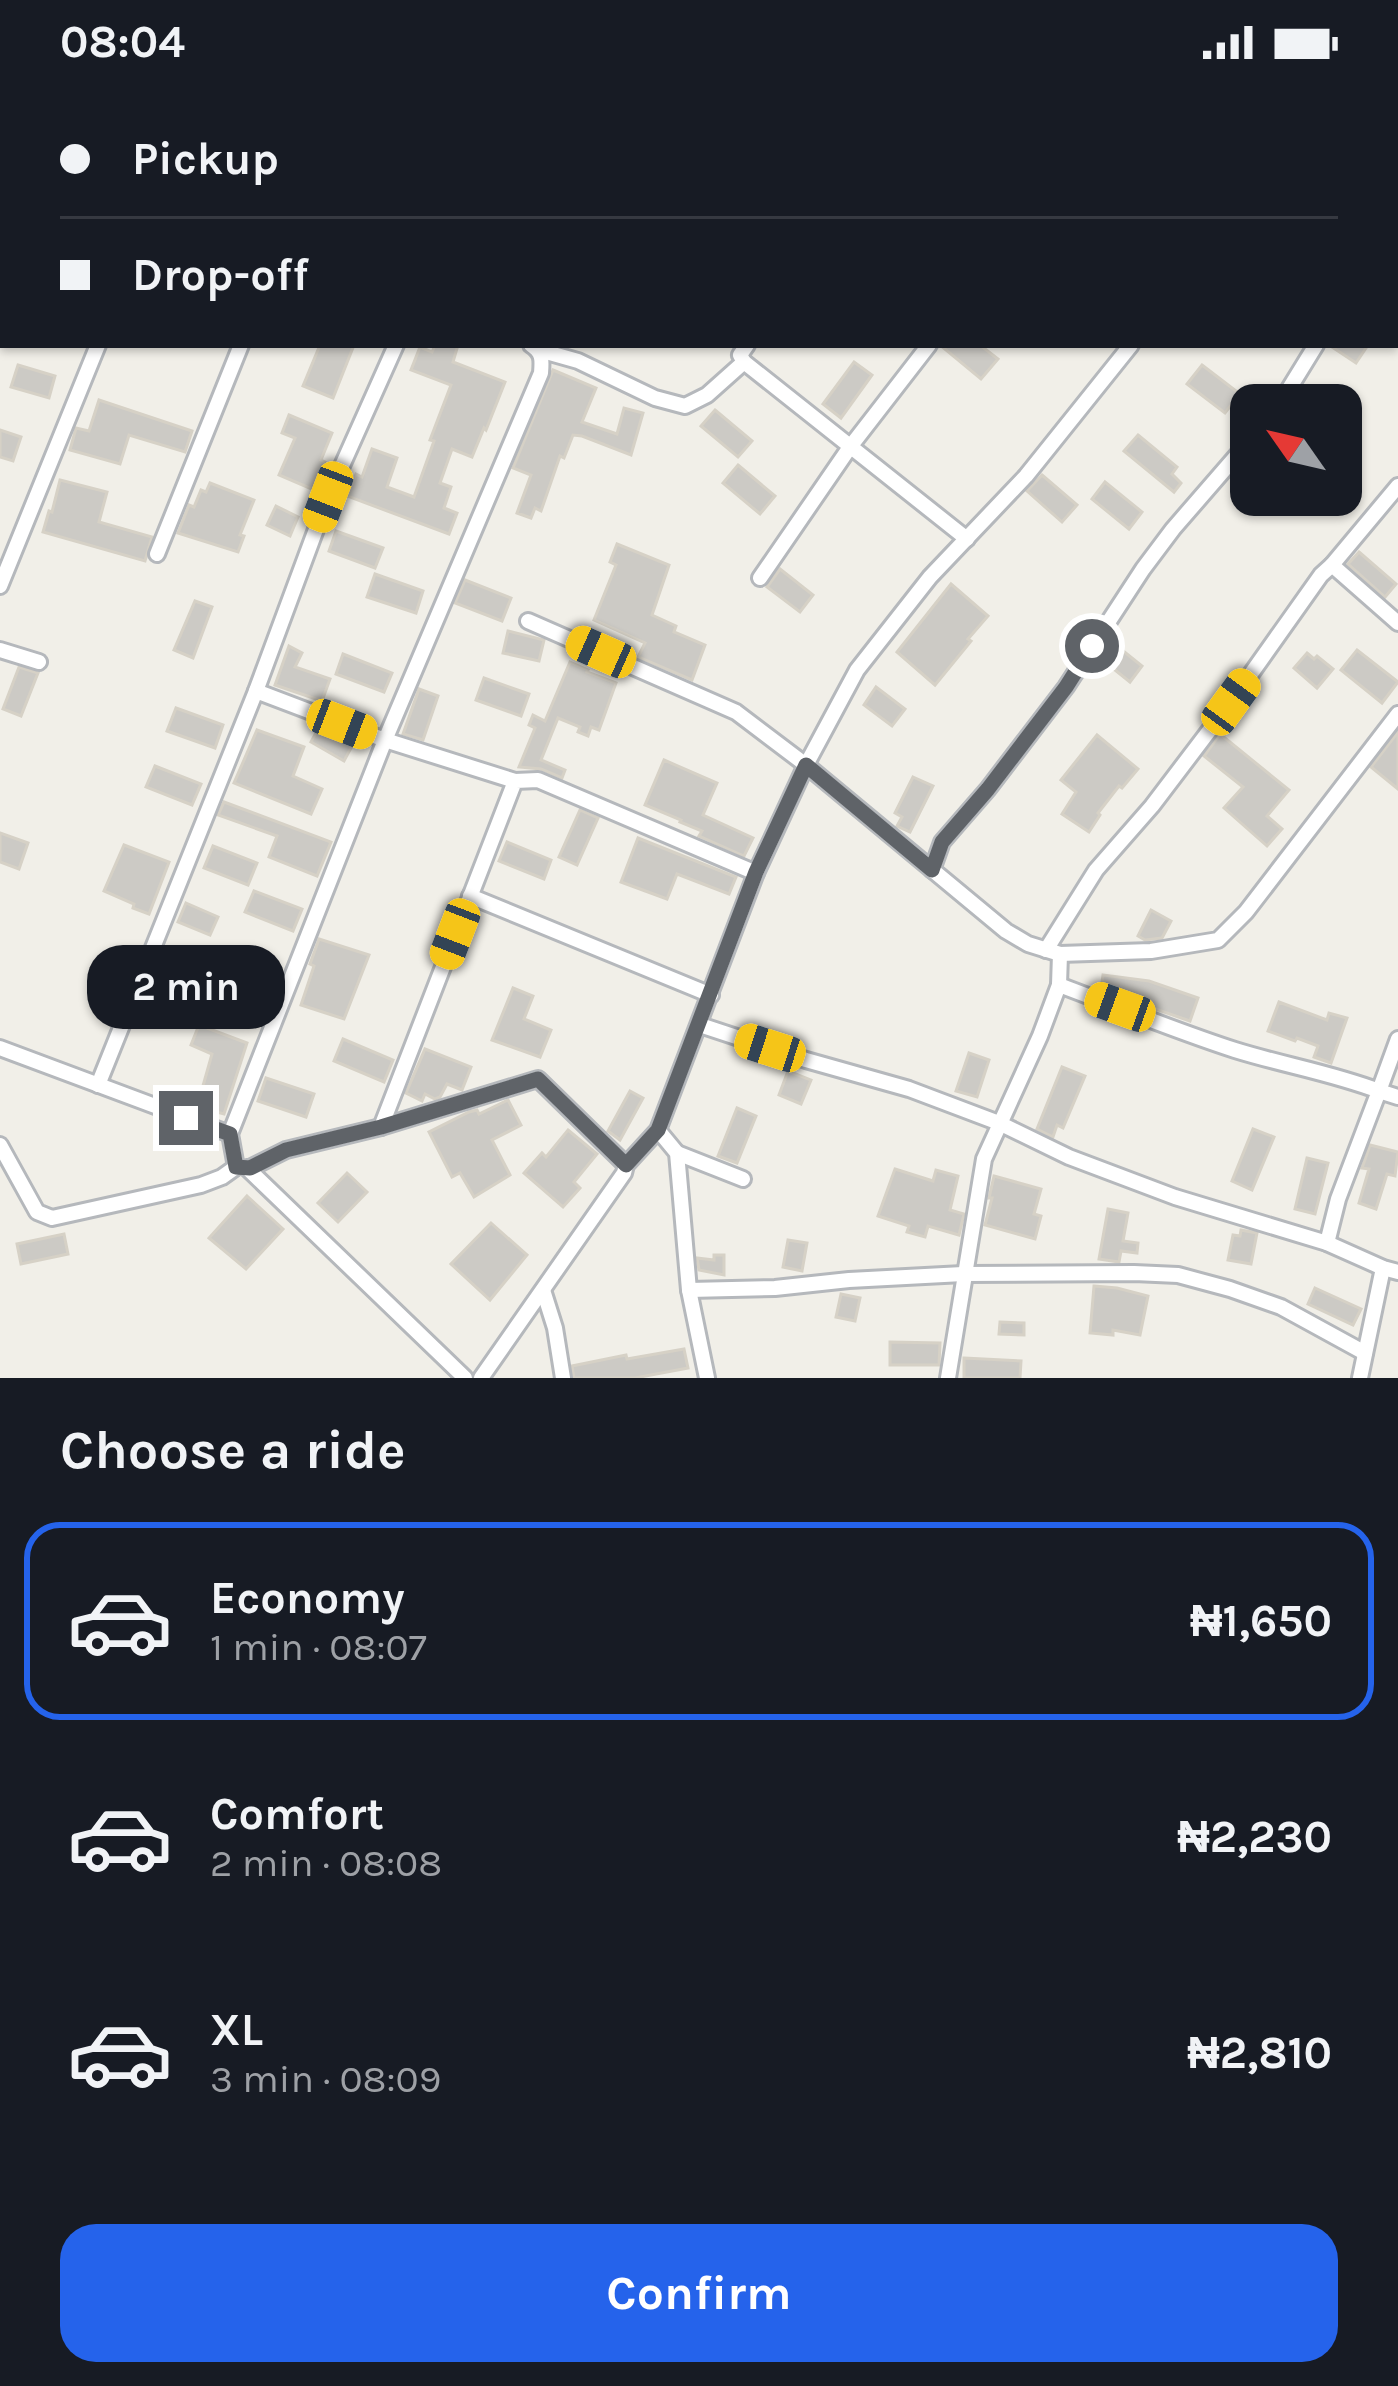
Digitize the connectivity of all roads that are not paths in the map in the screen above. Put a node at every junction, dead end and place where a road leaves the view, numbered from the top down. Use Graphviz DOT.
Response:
graph roads {
  1 [pos="97,348"];
  2 [pos="240,348"];
  3 [pos="395,348"];
  4 [pos="535,348"];
  5 [pos="745,348"];
  6 [pos="927,348"];
  7 [pos="1129,348"];
  8 [pos="1314,348"];
  9 [pos="744,362"];
  10 [pos="1292,384"];
  11 [pos="850,447"];
  12 [pos="1230,463"];
  13 [pos="1398,486"];
  14 [pos="967,539"];
  15 [pos="158,554"];
  16 [pos="1332,566"];
  17 [pos="760,578"];
  18 [pos="0,586"];
  19 [pos="528,621"];
  20 [pos="1398,623"];
  21 [pos="0,650"];
  22 [pos="39,662"];
  23 [pos="256,691"];
  24 [pos="1398,714"];
  25 [pos="385,740"];
  26 [pos="806,765"];
  27 [pos="515,781"];
  28 [pos="932,870"];
  29 [pos="756,872"];
  30 [pos="470,896"];
  31 [pos="1053,952"];
  32 [pos="1059,986"];
  33 [pos="711,995"];
  34 [pos="700,1025"];
  35 [pos="1398,1039"];
  36 [pos="0,1048"];
  37 [pos="98,1085"];
  38 [pos="1378,1090"];
  39 [pos="1398,1097"];
  40 [pos="999,1123"];
  41 [pos="381,1127"];
  42 [pos="658,1130"];
  43 [pos="230,1134"];
  44 [pos="0,1145"];
  45 [pos="677,1153"];
  46 [pos="626,1165"];
  47 [pos="243,1167"];
  48 [pos="743,1179"];
  49 [pos="1328,1243"];
  50 [pos="1390,1270"];
  51 [pos="963,1274"];
  52 [pos="543,1290"];
  53 [pos="689,1290"];
  54 [pos="1365,1353"];
  55 [pos="465,1378"];
  56 [pos="481,1378"];
  57 [pos="562,1378"];
  58 [pos="707,1378"];
  59 [pos="948,1378"];
  60 [pos="1360,1378"];
  1 -- 18 [label="street"];
  2 -- 15 [label="street"];
  3 -- 23 [label="street"];
  4 -- 9 [label="street"];
  4 -- 25 [label="street"];
  5 -- 9 [label="street"];
  6 -- 11 [label="street"];
  7 -- 14 [label="street"];
  8 -- 10 [label="street"];
  9 -- 11 [label="street"];
  11 -- 14 [label="street"];
  11 -- 17 [label="street"];
  12 -- 28 [label="street"];
  13 -- 16 [label="street"];
  14 -- 26 [label="street"];
  16 -- 20 [label="street"];
  16 -- 31 [label="street"];
  19 -- 26 [label="street"];
  21 -- 22 [label="street"];
  23 -- 25 [label="street"];
  23 -- 37 [label="street"];
  24 -- 31 [label="street"];
  25 -- 27 [label="street"];
  25 -- 43 [label="street"];
  26 -- 28 [label="street"];
  26 -- 29 [label="street"];
  27 -- 29 [label="street"];
  27 -- 30 [label="street"];
  28 -- 31 [label="street"];
  29 -- 33 [label="street"];
  30 -- 33 [label="street"];
  30 -- 41 [label="street"];
  31 -- 32 [label="street"];
  32 -- 38 [label="street"];
  32 -- 40 [label="street"];
  33 -- 34 [label="street"];
  34 -- 40 [label="street"];
  34 -- 42 [label="street"];
  35 -- 38 [label="street"];
  36 -- 37 [label="street"];
  37 -- 43 [label="street"];
  38 -- 39 [label="street"];
  38 -- 49 [label="street"];
  40 -- 49 [label="street"];
  40 -- 51 [label="street"];
  41 -- 46 [label="street"];
  41 -- 47 [label="street"];
  42 -- 45 [label="street"];
  42 -- 46 [label="street"];
  43 -- 47 [label="street"];
  44 -- 47 [label="street"];
  45 -- 48 [label="street"];
  45 -- 53 [label="street"];
  46 -- 52 [label="street"];
  47 -- 55 [label="street"];
  49 -- 50 [label="street"];
  50 -- 54 [label="street"];
  51 -- 53 [label="street"];
  51 -- 54 [label="street"];
  51 -- 59 [label="street"];
  52 -- 56 [label="street"];
  52 -- 57 [label="street"];
  53 -- 58 [label="street"];
  54 -- 60 [label="street"];
}
